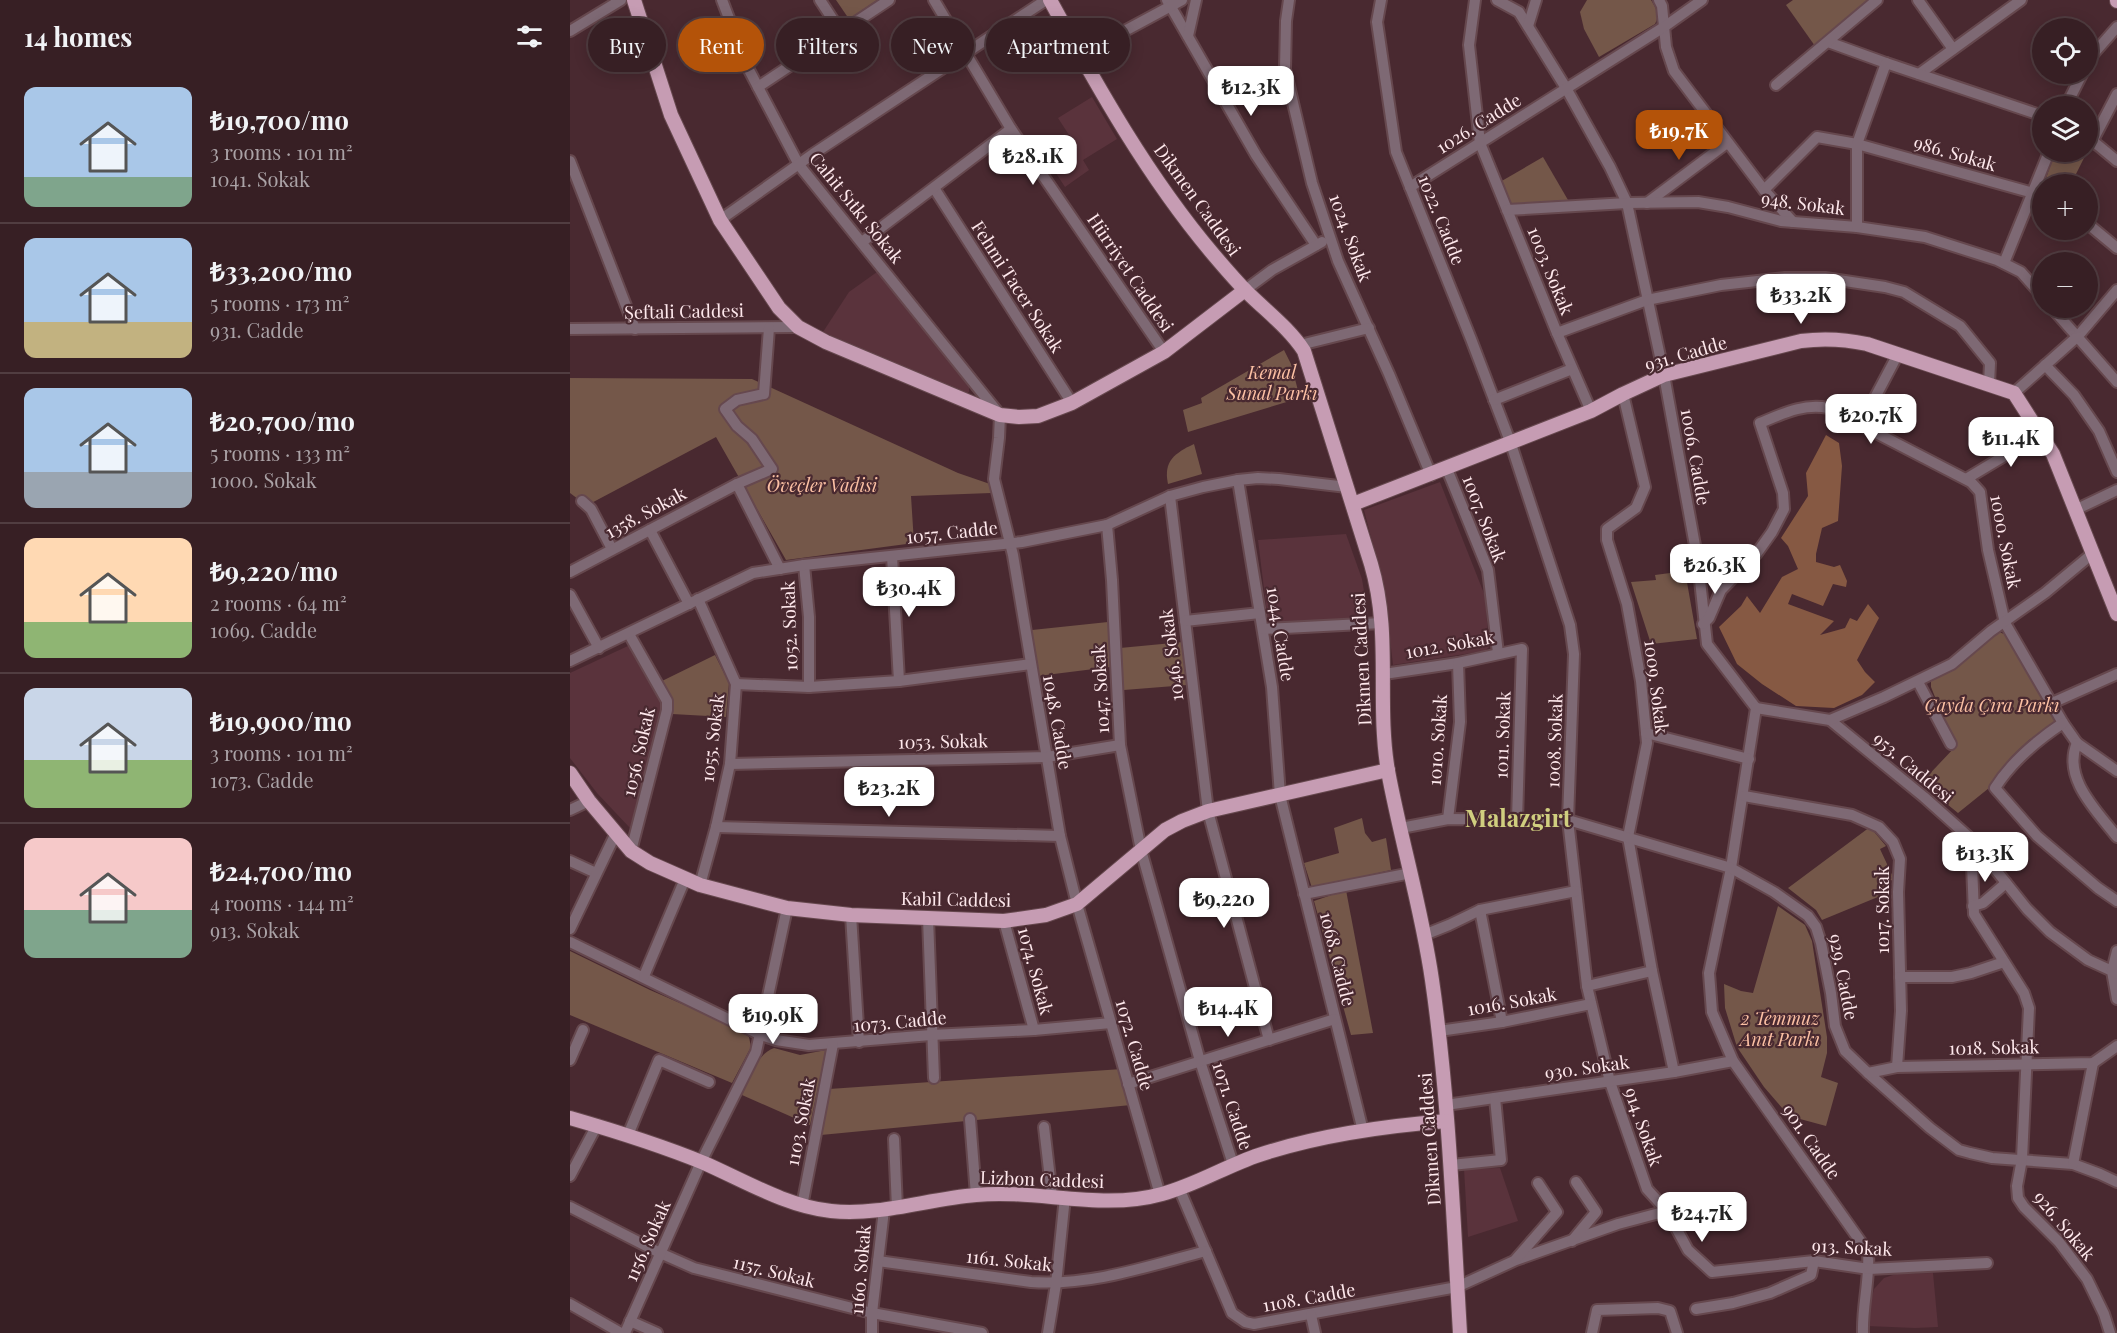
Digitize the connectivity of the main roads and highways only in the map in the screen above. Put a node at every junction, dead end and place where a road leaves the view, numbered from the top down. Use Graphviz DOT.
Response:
graph roads {
  1 [pos="634,0"];
  2 [pos="1048,0"];
  3 [pos="1245,291"];
  4 [pos="1353,504"];
  5 [pos="2117,614"];
  6 [pos="1388,770"];
  7 [pos="570,773"];
  8 [pos="570,1118"];
  9 [pos="1447,1121"];
  10 [pos="1460,1333"];
  1 -- 3 [label="main road"];
  2 -- 3 [label="main road, Dikmen Caddesi"];
  3 -- 4 [label="main road, Dikmen Caddesi"];
  4 -- 5 [label="main road, 931. Cadde"];
  4 -- 6 [label="main road, Dikmen Caddesi"];
  6 -- 7 [label="main road, Kabil Caddesi"];
  6 -- 9 [label="main road, Dikmen Caddesi"];
  8 -- 9 [label="main road, Lizbon Caddesi"];
  9 -- 10 [label="main road, Dikmen Caddesi"];
}
